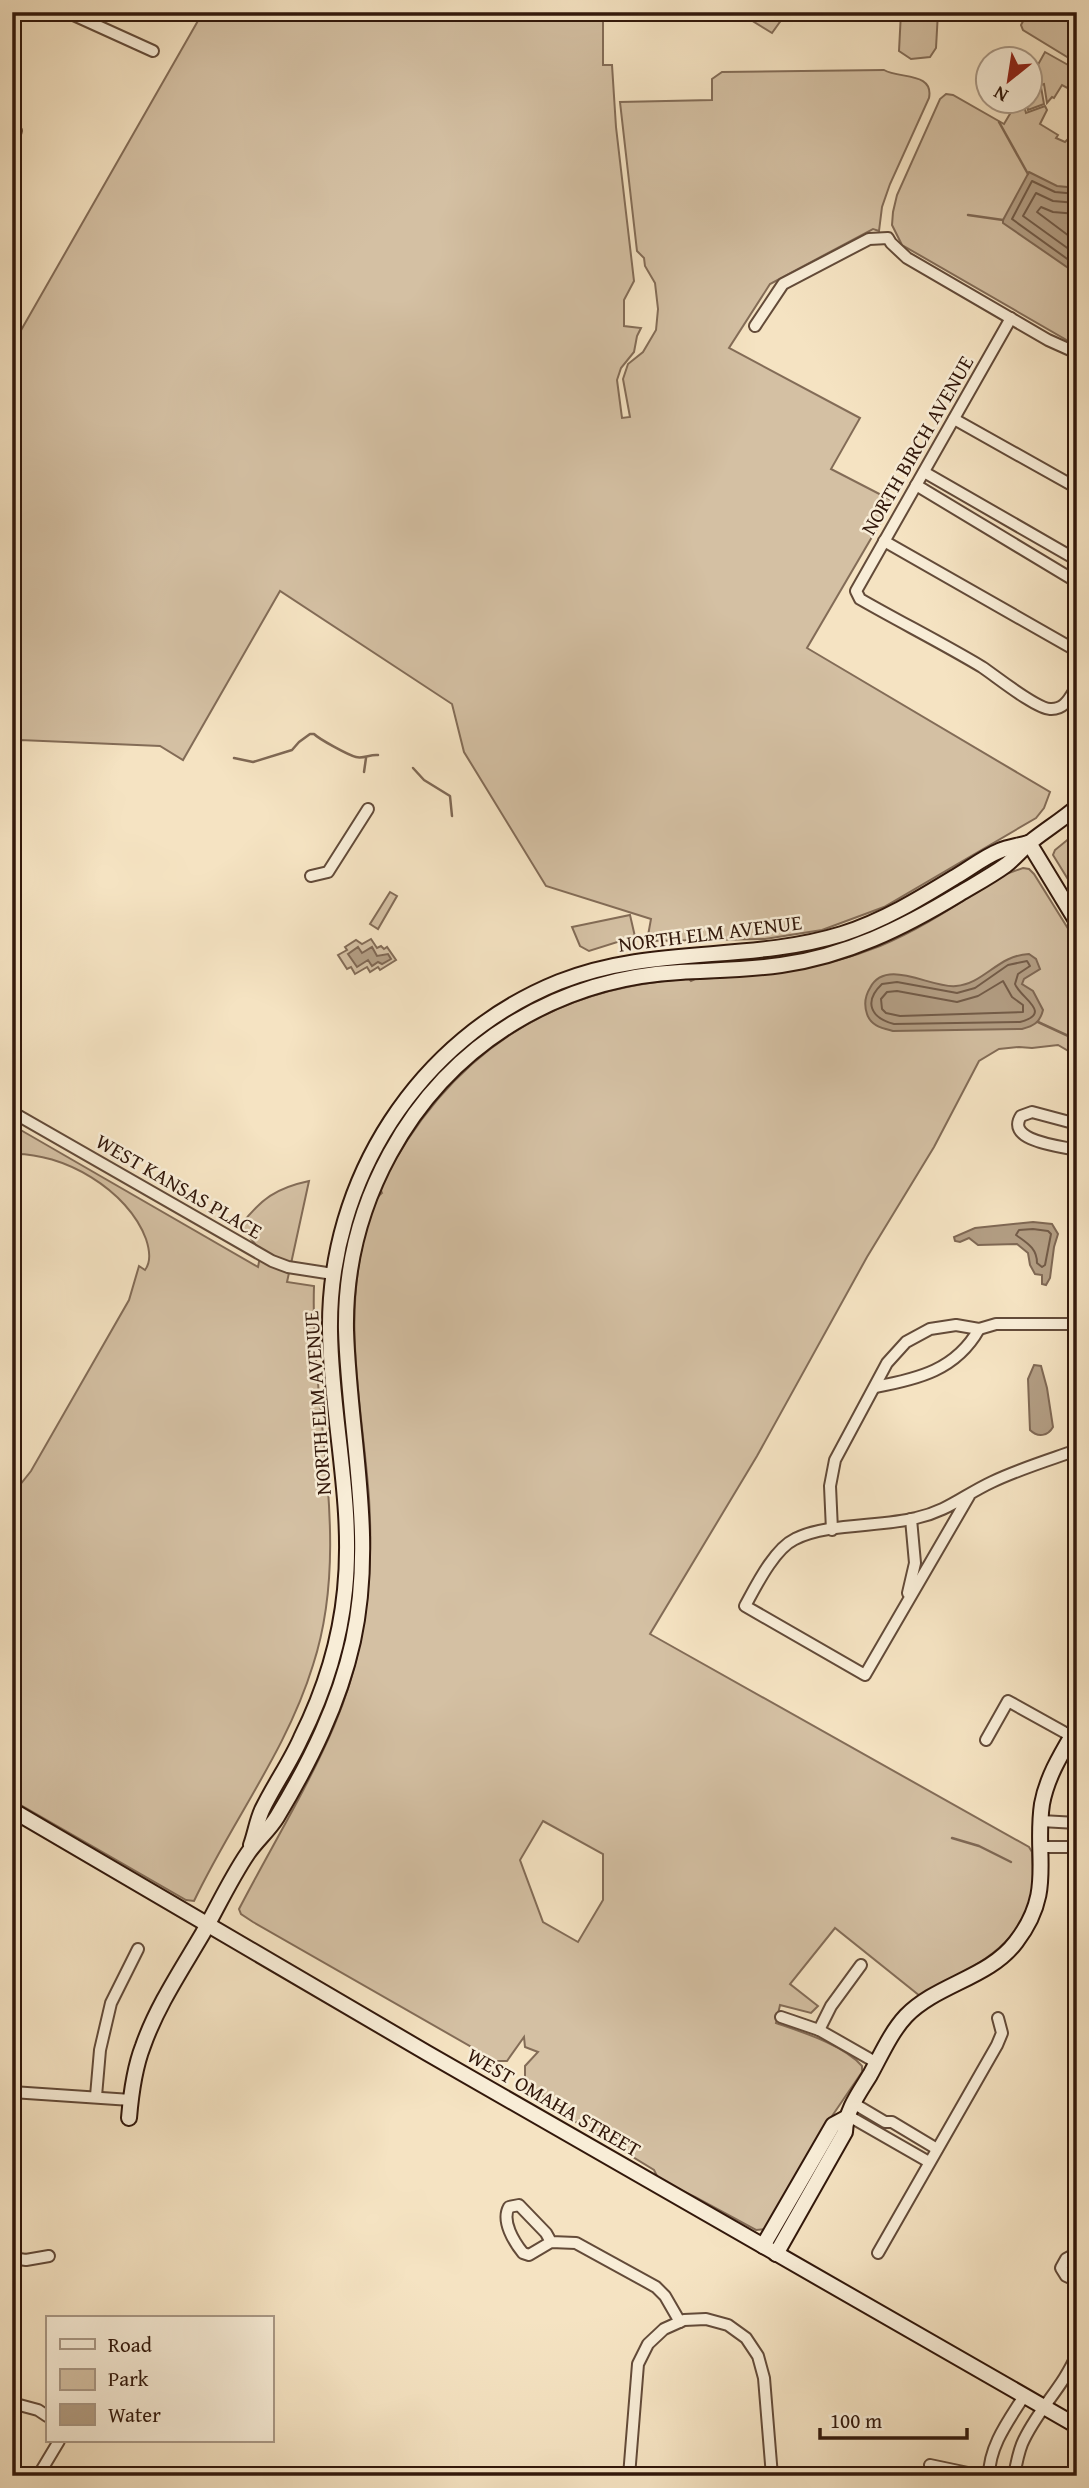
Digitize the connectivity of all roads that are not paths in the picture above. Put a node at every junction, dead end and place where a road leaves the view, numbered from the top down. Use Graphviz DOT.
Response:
graph roads {
  1 [pos="67,12"];
  2 [pos="153,51"];
  3 [pos="1011,318"];
  4 [pos="755,326"];
  5 [pos="1077,353"];
  6 [pos="954,419"];
  7 [pos="924,472"];
  8 [pos="916,485"];
  9 [pos="1077,488"];
  10 [pos="884,541"];
  11 [pos="1077,560"];
  12 [pos="1077,582"];
  13 [pos="1077,651"];
  14 [pos="1077,686"];
  15 [pos="1077,807"];
  16 [pos="368,809"];
  17 [pos="1029,843"];
  18 [pos="311,876"];
  19 [pos="1077,922"];
  20 [pos="575,976"];
  21 [pos="580,992"];
  22 [pos="424,1077"];
  23 [pos="436,1088"];
  24 [pos="12,1112"];
  25 [pos="1077,1124"];
  26 [pos="1077,1150"];
  27 [pos="1077,1180"];
  28 [pos="333,1274"];
  29 [pos="349,1276"];
  30 [pos="1076,1324"];
  31 [pos="979,1329"];
  32 [pos="875,1387"];
  33 [pos="1077,1413"];
  34 [pos="1077,1450"];
  35 [pos="968,1496"];
  36 [pos="911,1519"];
  37 [pos="832,1530"];
  38 [pos="905,1606"];
  39 [pos="1074,1731"];
  40 [pos="986,1740"];
  41 [pos="12,1810"];
  42 [pos="1041,1821"];
  43 [pos="1077,1823"];
  44 [pos="1040,1847"];
  45 [pos="1077,1847"];
  46 [pos="249,1852"];
  47 [pos="208,1923"];
  48 [pos="138,1948"];
  49 [pos="861,1965"];
  50 [pos="781,2017"];
  51 [pos="998,2018"];
  52 [pos="819,2030"];
  53 [pos="877,2063"];
  54 [pos="12,2092"];
  55 [pos="96,2096"];
  56 [pos="131,2100"];
  57 [pos="848,2112"];
  58 [pos="129,2118"];
  59 [pos="937,2149"];
  60 [pos="929,2162"];
  61 [pos="551,2242"];
  62 [pos="763,2246"];
  63 [pos="878,2253"];
  64 [pos="1077,2253"];
  65 [pos="776,2254"];
  66 [pos="49,2256"];
  67 [pos="12,2258"];
  68 [pos="1077,2280"];
  69 [pos="682,2321"];
  70 [pos="1077,2354"];
  71 [pos="1024,2396"];
  72 [pos="12,2403"];
  73 [pos="1045,2408"];
  74 [pos="46,2415"];
  75 [pos="1077,2426"];
  76 [pos="998,2439"];
  77 [pos="58,2442"];
  78 [pos="1021,2448"];
  79 [pos="930,2465"];
  80 [pos="989,2475"];
  81 [pos="1014,2475"];
  82 [pos="38,2476"];
  83 [pos="629,2476"];
  84 [pos="772,2476"];
  1 -- 2 [label="street"];
  3 -- 4 [label="street"];
  3 -- 5 [label="street"];
  3 -- 6 [label="street, NORTH BIRCH AVENUE"];
  6 -- 7 [label="street, NORTH BIRCH AVENUE"];
  6 -- 9 [label="street"];
  7 -- 8 [label="street, NORTH BIRCH AVENUE"];
  7 -- 11 [label="street"];
  8 -- 10 [label="street, NORTH BIRCH AVENUE"];
  8 -- 12 [label="street"];
  10 -- 13 [label="street"];
  10 -- 14 [label="street, NORTH BIRCH AVENUE"];
  15 -- 17 [label="main road"];
  16 -- 18 [label="street"];
  17 -- 19 [label="main road"];
  17 -- 20 [label="main road, NORTH ELM AVENUE"];
  17 -- 21 [label="main road, NORTH ELM AVENUE"];
  20 -- 21 [label="main road"];
  20 -- 22 [label="main road, NORTH ELM AVENUE"];
  21 -- 23 [label="main road, NORTH ELM AVENUE"];
  22 -- 23 [label="main road"];
  22 -- 28 [label="main road, NORTH ELM AVENUE"];
  23 -- 29 [label="main road, NORTH ELM AVENUE"];
  24 -- 28 [label="street, WEST KANSAS PLACE"];
  25 -- 26 [label="street"];
  27 -- 30 [label="main road"];
  28 -- 29 [label="main road"];
  28 -- 46 [label="main road, NORTH ELM AVENUE"];
  29 -- 46 [label="main road, NORTH ELM AVENUE"];
  30 -- 31 [label="street"];
  30 -- 33 [label="main road"];
  31 -- 32 [label="street"];
  31 -- 32 [label="street"];
  32 -- 37 [label="street"];
  34 -- 35 [label="street"];
  35 -- 36 [label="street"];
  35 -- 38 [label="street"];
  36 -- 37 [label="street"];
  36 -- 38 [label="street"];
  37 -- 38 [label="street"];
  39 -- 40 [label="street"];
  39 -- 42 [label="main road"];
  41 -- 47 [label="main road, WEST OMAHA STREET"];
  42 -- 43 [label="street"];
  42 -- 44 [label="main road"];
  44 -- 45 [label="street"];
  44 -- 53 [label="main road"];
  46 -- 47 [label="main road"];
  47 -- 56 [label="main road"];
  47 -- 62 [label="main road, WEST OMAHA STREET"];
  48 -- 55 [label="street"];
  49 -- 52 [label="street"];
  50 -- 52 [label="street"];
  51 -- 59 [label="street"];
  52 -- 53 [label="street"];
  53 -- 57 [label="main road"];
  54 -- 55 [label="street"];
  55 -- 56 [label="street"];
  56 -- 58 [label="main road"];
  57 -- 59 [label="street"];
  57 -- 60 [label="street"];
  57 -- 62 [label="main road"];
  57 -- 65 [label="main road"];
  59 -- 60 [label="street"];
  60 -- 63 [label="street"];
  61 -- 61 [label="street"];
  61 -- 69 [label="street"];
  62 -- 65 [label="main road, WEST OMAHA STREET"];
  64 -- 68 [label="street"];
  65 -- 71 [label="main road, WEST OMAHA STREET"];
  66 -- 67 [label="street"];
  69 -- 83 [label="street"];
  69 -- 84 [label="street"];
  70 -- 73 [label="street"];
  71 -- 73 [label="main road, WEST OMAHA STREET"];
  71 -- 76 [label="street"];
  72 -- 74 [label="street"];
  73 -- 75 [label="main road, WEST OMAHA STREET"];
  73 -- 78 [label="street"];
  76 -- 78 [label="street"];
  76 -- 80 [label="street"];
  77 -- 82 [label="street"];
  78 -- 81 [label="street"];
  79 -- 80 [label="street"];
  80 -- 81 [label="street"];
}
